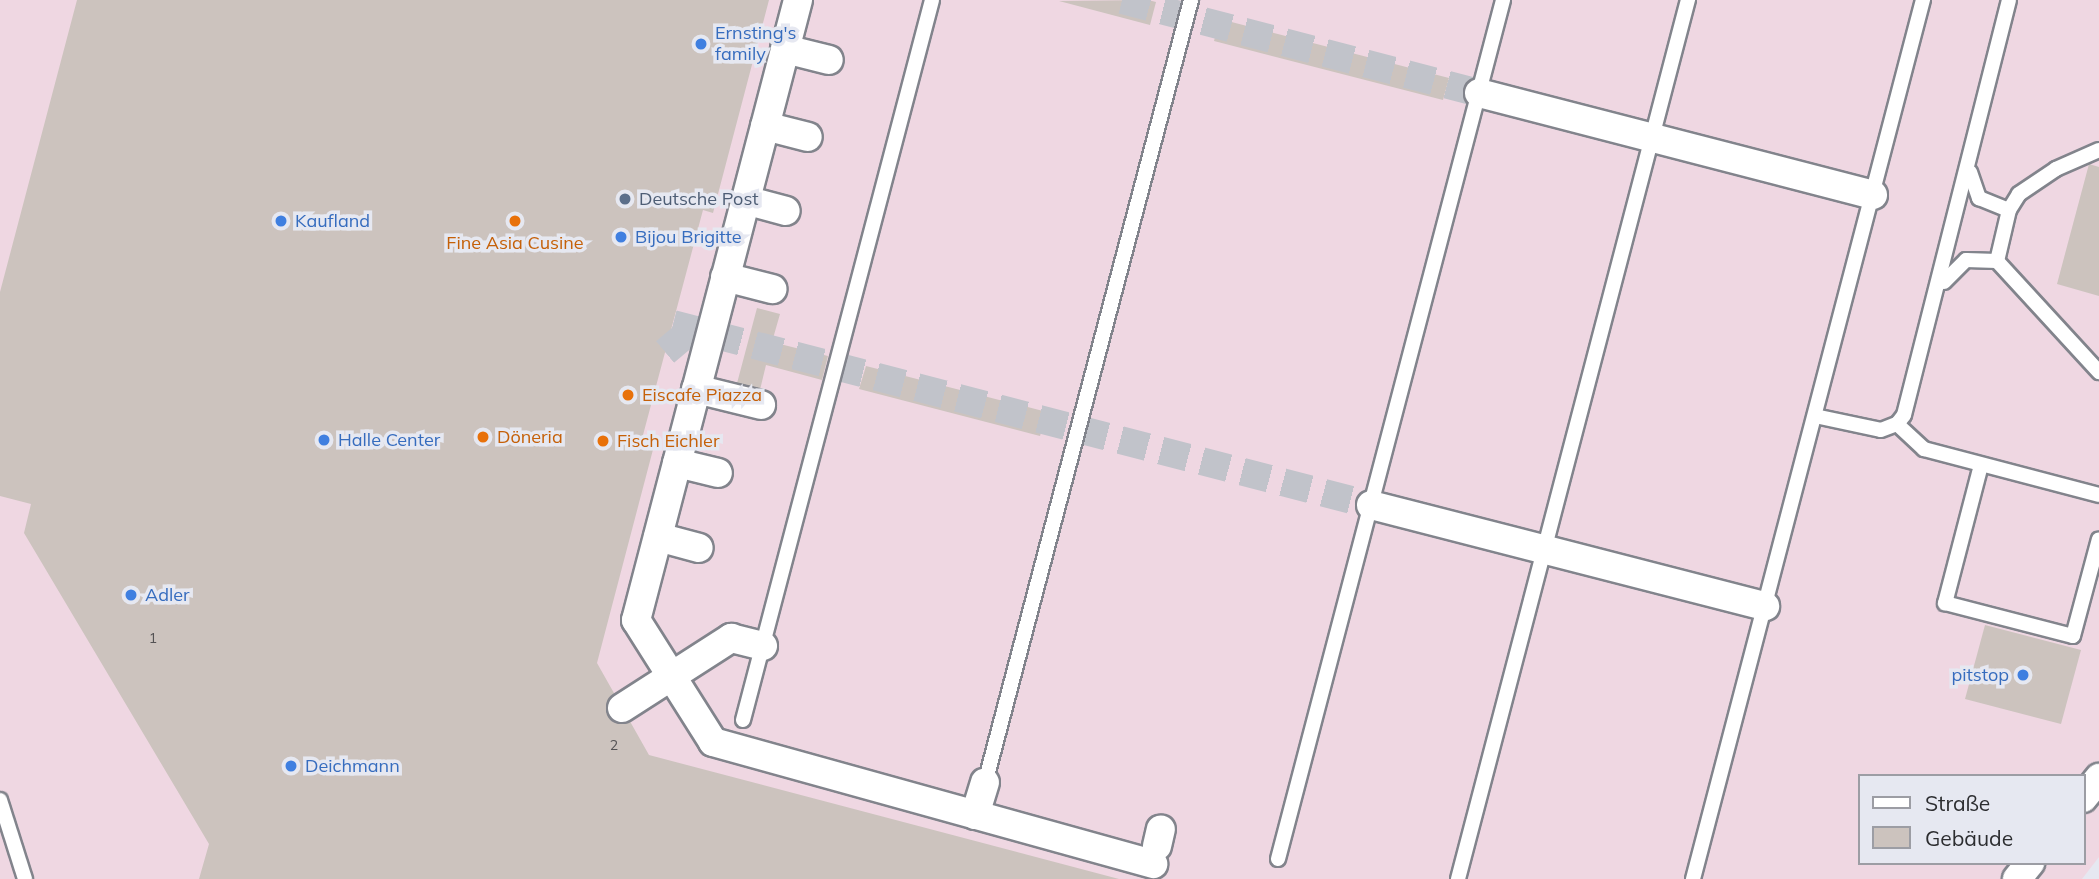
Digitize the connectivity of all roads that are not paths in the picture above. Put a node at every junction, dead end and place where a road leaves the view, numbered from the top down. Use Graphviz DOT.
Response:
graph roads {
  1 [pos="798,0"];
  2 [pos="932,0"];
  3 [pos="1191,0"];
  4 [pos="1503,0"];
  5 [pos="1688,0"];
  6 [pos="1923,0"];
  7 [pos="2009,0"];
  8 [pos="785,49"];
  9 [pos="828,60"];
  10 [pos="1479,93"];
  11 [pos="765,126"];
  12 [pos="808,137"];
  13 [pos="1653,138"];
  14 [pos="2099,150"];
  15 [pos="1971,160"];
  16 [pos="1872,195"];
  17 [pos="746,200"];
  18 [pos="2009,210"];
  19 [pos="786,211"];
  20 [pos="1997,261"];
  21 [pos="725,276"];
  22 [pos="772,289"];
  23 [pos="1935,303"];
  24 [pos="2099,372"];
  25 [pos="696,389"];
  26 [pos="761,405"];
  27 [pos="1815,415"];
  28 [pos="1897,424"];
  29 [pos="677,463"];
  30 [pos="1981,466"];
  31 [pos="718,473"];
  32 [pos="2098,491"];
  33 [pos="1371,505"];
  34 [pos="658,537"];
  35 [pos="2099,539"];
  36 [pos="699,548"];
  37 [pos="1545,550"];
  38 [pos="1765,606"];
  39 [pos="762,646"];
  40 [pos="671,676"];
  41 [pos="625,700"];
  42 [pos="743,720"];
  43 [pos="2099,778"];
  44 [pos="985,783"];
  45 [pos="2085,796"];
  46 [pos="0,800"];
  47 [pos="975,815"];
  48 [pos="1157,846"];
  49 [pos="1278,859"];
  50 [pos="2028,865"];
  51 [pos="25,879"];
  52 [pos="1458,879"];
  53 [pos="1693,879"];
  54 [pos="2017,879"];
  1 -- 8 [label="street"];
  2 -- 39 [label="lane"];
  3 -- 44 [label="lane"];
  4 -- 10 [label="lane"];
  5 -- 13 [label="lane"];
  6 -- 16 [label="lane"];
  7 -- 15 [label="lane"];
  8 -- 9 [label="street"];
  8 -- 11 [label="street"];
  10 -- 13 [label="street"];
  10 -- 33 [label="lane"];
  11 -- 12 [label="street"];
  11 -- 17 [label="street"];
  13 -- 16 [label="street"];
  13 -- 37 [label="lane"];
  14 -- 18 [label="lane"];
  15 -- 18 [label="lane"];
  15 -- 23 [label="lane"];
  16 -- 27 [label="lane"];
  17 -- 19 [label="street"];
  17 -- 21 [label="street"];
  18 -- 20 [label="lane"];
  20 -- 23 [label="lane"];
  20 -- 24 [label="lane"];
  21 -- 22 [label="street"];
  21 -- 25 [label="street"];
  23 -- 28 [label="lane"];
  25 -- 26 [label="street"];
  25 -- 29 [label="street"];
  27 -- 28 [label="lane"];
  27 -- 38 [label="lane"];
  28 -- 30 [label="lane"];
  29 -- 31 [label="street"];
  29 -- 34 [label="street"];
  30 -- 32 [label="lane"];
  30 -- 35 [label="lane"];
  33 -- 37 [label="street"];
  33 -- 49 [label="lane"];
  34 -- 36 [label="street"];
  34 -- 40 [label="street"];
  37 -- 38 [label="street"];
  37 -- 52 [label="lane"];
  38 -- 53 [label="lane"];
  39 -- 40 [label="street"];
  39 -- 42 [label="lane"];
  40 -- 41 [label="street"];
  40 -- 47 [label="street"];
  43 -- 45 [label="street"];
  44 -- 47 [label="street"];
  46 -- 51 [label="lane"];
  47 -- 48 [label="street"];
  50 -- 54 [label="street"];
}
